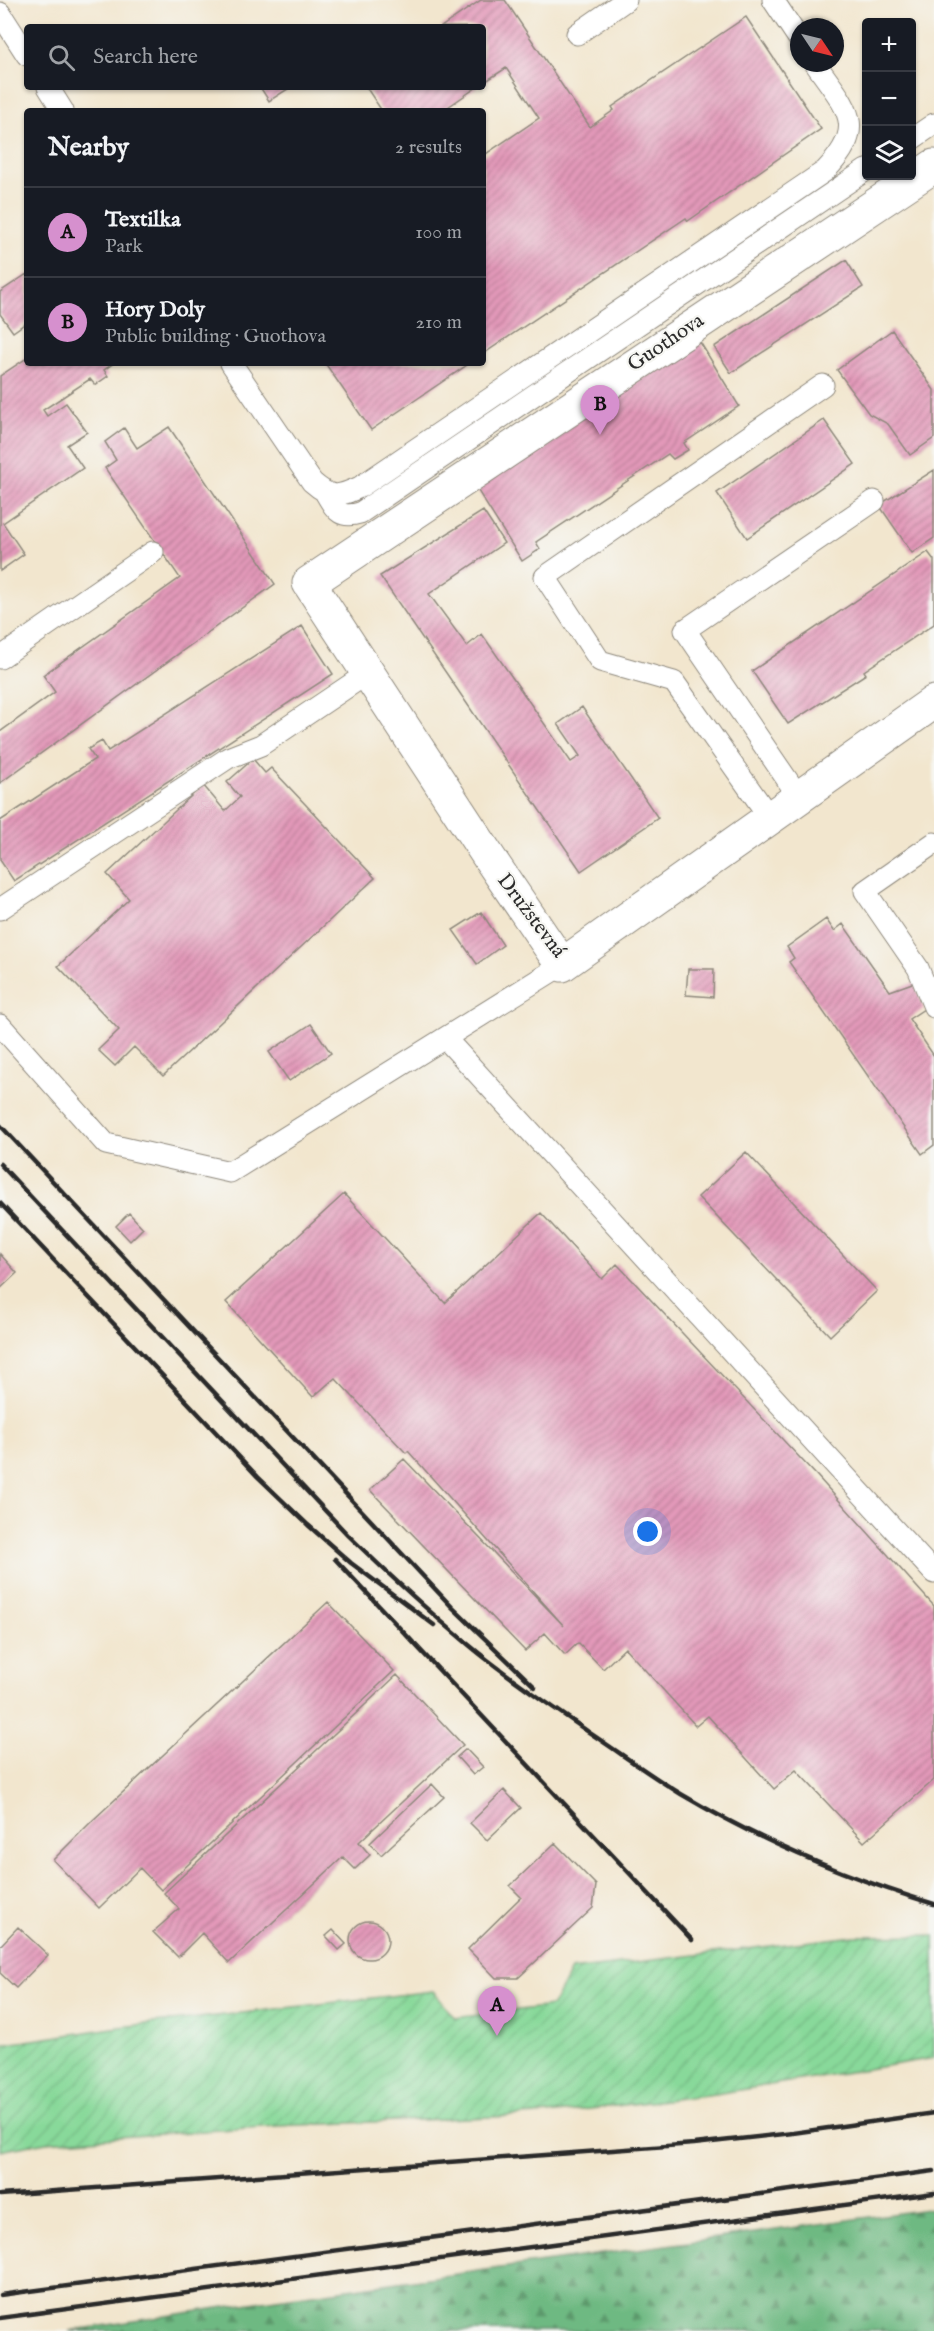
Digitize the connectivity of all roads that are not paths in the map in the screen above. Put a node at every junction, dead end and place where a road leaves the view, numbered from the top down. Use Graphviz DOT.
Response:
graph roads {
  1 [pos="626,0"];
  2 [pos="773,0"];
  3 [pos="0,13"];
  4 [pos="790,26"];
  5 [pos="577,34"];
  6 [pos="24,50"];
  7 [pos="821,72"];
  8 [pos="50,90"];
  9 [pos="61,108"];
  10 [pos="934,124"];
  11 [pos="916,136"];
  12 [pos="934,166"];
  13 [pos="825,171"];
  14 [pos="862,173"];
  15 [pos="837,190"];
  16 [pos="233,366"];
  17 [pos="823,385"];
  18 [pos="326,494"];
  19 [pos="874,501"];
  20 [pos="153,552"];
  21 [pos="309,583"];
  22 [pos="0,658"];
  23 [pos="368,673"];
  24 [pos="934,702"];
  25 [pos="799,797"];
  26 [pos="770,818"];
  27 [pos="934,843"];
  28 [pos="0,909"];
  29 [pos="562,965"];
  30 [pos="934,1007"];
  31 [pos="0,1025"];
  32 [pos="445,1038"];
  33 [pos="934,1573"];
  1 -- 5 [label="lane"];
  2 -- 4 [label="lane"];
  3 -- 6 [label="lane"];
  7 -- 13 [label="lane"];
  8 -- 9 [label="lane"];
  10 -- 11 [label="lane"];
  12 -- 21 [label="street, Guothova"];
  13 -- 15 [label="lane"];
  13 -- 18 [label="lane"];
  14 -- 15 [label="lane"];
  15 -- 18 [label="lane"];
  16 -- 18 [label="lane"];
  17 -- 26 [label="lane"];
  19 -- 25 [label="lane"];
  20 -- 22 [label="lane"];
  21 -- 23 [label="street, Družstevná"];
  23 -- 28 [label="lane"];
  23 -- 29 [label="street, Družstevná"];
  24 -- 25 [label="street, Družstevná"];
  25 -- 26 [label="street, Družstevná"];
  26 -- 29 [label="street, Družstevná"];
  27 -- 30 [label="lane"];
  29 -- 32 [label="lane"];
  31 -- 32 [label="lane"];
  32 -- 33 [label="lane"];
}
